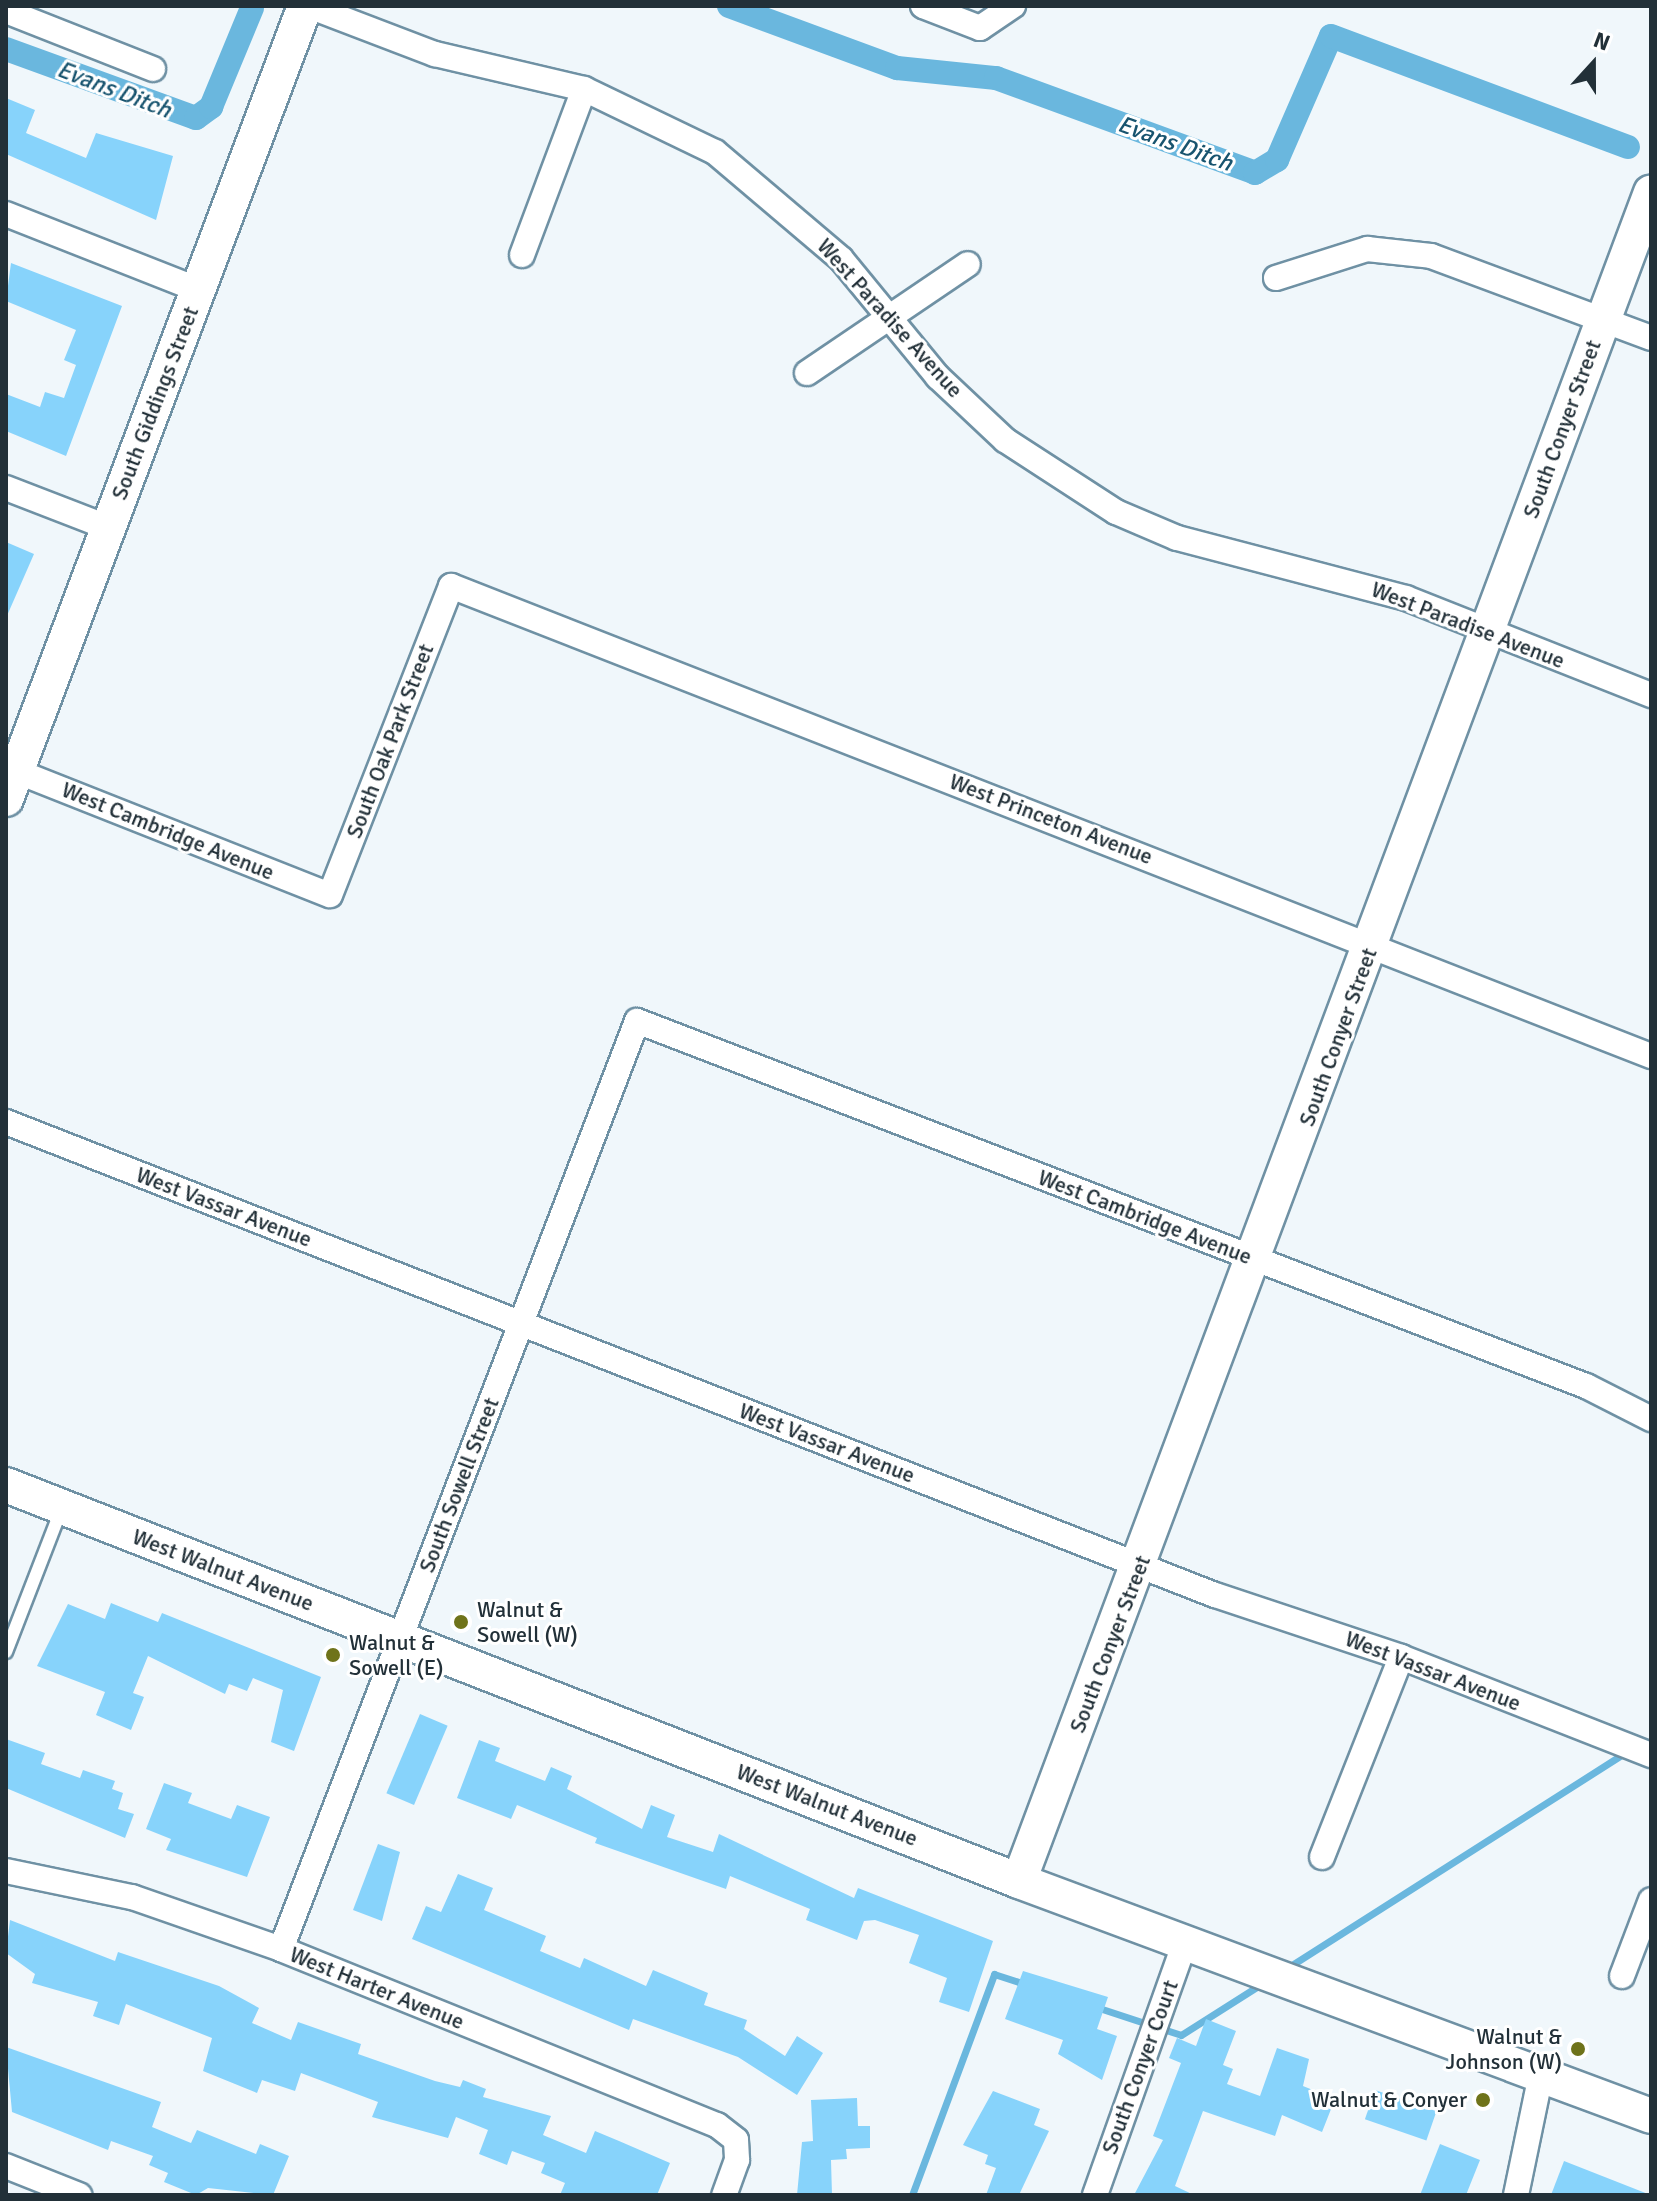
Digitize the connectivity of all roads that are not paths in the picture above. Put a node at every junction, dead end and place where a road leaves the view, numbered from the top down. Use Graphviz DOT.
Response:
graph roads {
  1 [pos="307,6"];
  2 [pos="923,6"];
  3 [pos="1013,6"];
  4 [pos="6,11"];
  5 [pos="153,69"];
  6 [pos="584,89"];
  7 [pos="1651,192"];
  8 [pos="6,214"];
  9 [pos="522,255"];
  10 [pos="968,264"];
  11 [pos="1276,278"];
  12 [pos="199,290"];
  13 [pos="890,318"];
  14 [pos="1602,319"];
  15 [pos="1651,338"];
  16 [pos="807,373"];
  17 [pos="6,488"];
  18 [pos="107,527"];
  19 [pos="451,586"];
  20 [pos="1489,632"];
  21 [pos="1651,695"];
  22 [pos="10,779"];
  23 [pos="330,895"];
  24 [pos="1372,944"];
  25 [pos="637,1021"];
  26 [pos="1651,1056"];
  27 [pos="6,1122"];
  28 [pos="1257,1260"];
  29 [pos="520,1322"];
  30 [pos="1651,1419"];
  31 [pos="6,1485"];
  32 [pos="62,1507"];
  33 [pos="1139,1566"];
  34 [pos="401,1640"];
  35 [pos="6,1652"];
  36 [pos="1401,1657"];
  37 [pos="1651,1755"];
  38 [pos="1322,1857"];
  39 [pos="6,1871"];
  40 [pos="1019,1881"];
  41 [pos="1651,1900"];
  42 [pos="1186,1940"];
  43 [pos="281,1949"];
  44 [pos="1622,1976"];
  45 [pos="1541,2074"];
  46 [pos="1651,2116"];
  47 [pos="6,2166"];
  48 [pos="79,2195"];
  49 [pos="724,2195"];
  50 [pos="1095,2195"];
  51 [pos="1516,2195"];
  1 -- 6 [label="street, West Paradise Avenue"];
  1 -- 12 [label="street, South Giddings Street"];
  2 -- 3 [label="street"];
  4 -- 5 [label="street"];
  6 -- 9 [label="street"];
  6 -- 13 [label="street, West Paradise Avenue"];
  7 -- 14 [label="street, South Conyer Street"];
  8 -- 12 [label="street"];
  10 -- 13 [label="street"];
  11 -- 14 [label="street"];
  12 -- 18 [label="street, South Giddings Street"];
  13 -- 16 [label="street"];
  13 -- 20 [label="street, West Paradise Avenue"];
  14 -- 15 [label="street"];
  14 -- 20 [label="street, South Conyer Street"];
  17 -- 18 [label="street"];
  18 -- 22 [label="street, South Giddings Street"];
  19 -- 23 [label="street, South Oak Park Street"];
  19 -- 24 [label="street, West Princeton Avenue"];
  20 -- 21 [label="street, West Paradise Avenue"];
  20 -- 24 [label="street, South Conyer Street"];
  22 -- 23 [label="street, West Cambridge Avenue"];
  24 -- 26 [label="street, West Princeton Avenue"];
  24 -- 28 [label="street, South Conyer Street"];
  25 -- 28 [label="street, West Cambridge Avenue"];
  25 -- 29 [label="street, South Sowell Street"];
  27 -- 29 [label="street, West Vassar Avenue"];
  28 -- 30 [label="street, West Cambridge Avenue"];
  28 -- 33 [label="street, South Conyer Street"];
  29 -- 33 [label="street, West Vassar Avenue"];
  29 -- 34 [label="street, South Sowell Street"];
  31 -- 32 [label="street, West Walnut Avenue"];
  32 -- 34 [label="street, West Walnut Avenue"];
  32 -- 35 [label="lane"];
  33 -- 36 [label="street, West Vassar Avenue"];
  33 -- 40 [label="street, South Conyer Street"];
  34 -- 40 [label="street, West Walnut Avenue"];
  34 -- 43 [label="street, South Sowell Street"];
  36 -- 37 [label="street, West Vassar Avenue"];
  36 -- 38 [label="street"];
  39 -- 43 [label="street, West Harter Avenue"];
  40 -- 42 [label="street, West Walnut Avenue"];
  41 -- 44 [label="street"];
  42 -- 45 [label="street, West Walnut Avenue"];
  42 -- 50 [label="street, South Conyer Court"];
  43 -- 49 [label="street, West Harter Avenue"];
  45 -- 46 [label="street, West Walnut Avenue"];
  45 -- 51 [label="street"];
  47 -- 48 [label="street"];
}
